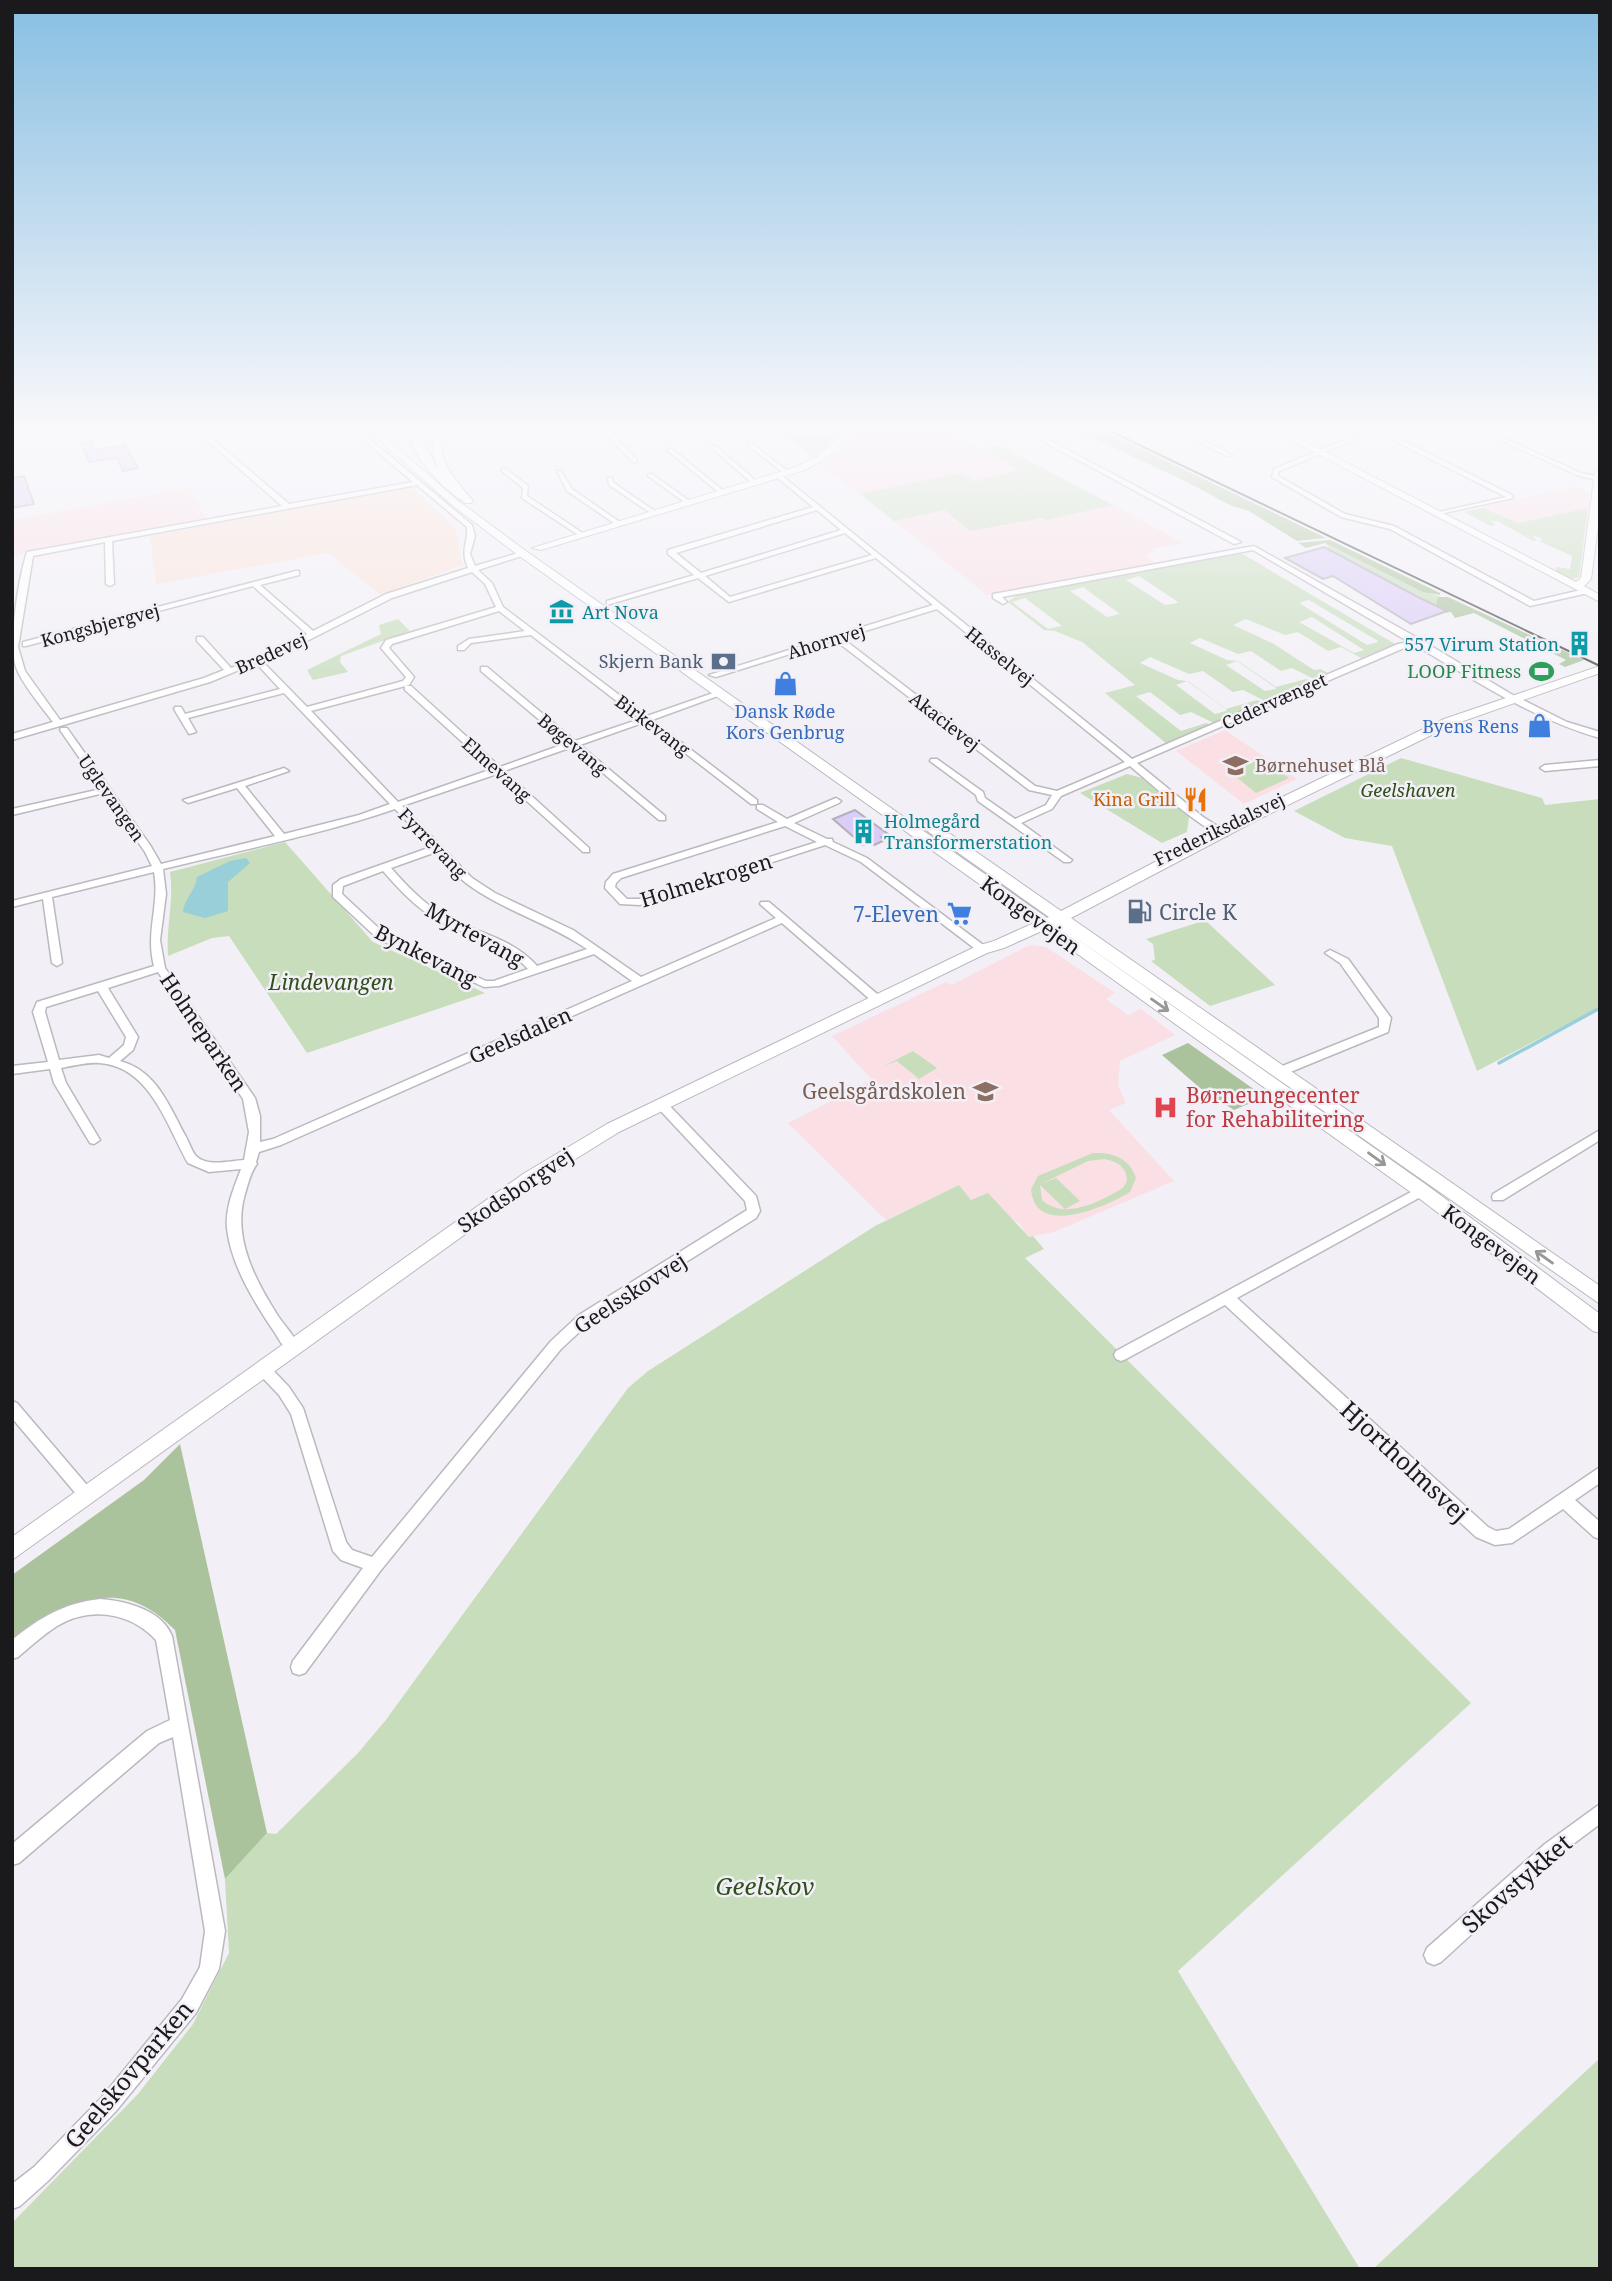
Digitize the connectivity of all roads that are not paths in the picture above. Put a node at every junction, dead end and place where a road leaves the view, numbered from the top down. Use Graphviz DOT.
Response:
graph roads {
  1 [pos="122,537"];
  2 [pos="471,537"];
  3 [pos="500,537"];
  4 [pos="521,537"];
  5 [pos="571,537"];
  6 [pos="720,537"];
  7 [pos="825,537"];
  8 [pos="854,537"];
  9 [pos="1228,537"];
  10 [pos="1411,537"];
  11 [pos="1482,537"];
  12 [pos="1591,537"];
  13 [pos="108,540"];
  14 [pos="1237,542"];
  15 [pos="537,548"];
  16 [pos="1248,548"];
  17 [pos="522,553"];
  18 [pos="876,556"];
  19 [pos="472,568"];
  20 [pos="296,573"];
  21 [pos="698,576"];
  22 [pos="110,584"];
  23 [pos="255,584"];
  24 [pos="1581,589"];
  25 [pos="1600,598"];
  26 [pos="1003,602"];
  27 [pos="610,603"];
  28 [pos="938,606"];
  29 [pos="500,608"];
  30 [pos="532,632"];
  31 [pos="312,635"];
  32 [pos="836,638"];
  33 [pos="201,639"];
  34 [pos="1413,643"];
  35 [pos="26,644"];
  36 [pos="13,647"];
  37 [pos="461,648"];
  38 [pos="258,661"];
  39 [pos="1600,667"];
  40 [pos="484,669"];
  41 [pos="230,672"];
  42 [pos="713,675"];
  43 [pos="408,688"];
  44 [pos="285,690"];
  45 [pos="722,693"];
  46 [pos="1511,697"];
  47 [pos="306,710"];
  48 [pos="646,719"];
  49 [pos="61,727"];
  50 [pos="192,732"];
  51 [pos="1600,735"];
  52 [pos="12,737"];
  53 [pos="574,744"];
  54 [pos="934,761"];
  55 [pos="1600,763"];
  56 [pos="1132,764"];
  57 [pos="1545,768"];
  58 [pos="284,771"];
  59 [pos="499,771"];
  60 [pos="240,786"];
  61 [pos="107,790"];
  62 [pos="1058,794"];
  63 [pos="188,800"];
  64 [pos="836,801"];
  65 [pos="757,804"];
  66 [pos="397,806"];
  67 [pos="12,812"];
  68 [pos="663,818"];
  69 [pos="786,823"];
  70 [pos="1014,823"];
  71 [pos="1220,832"];
  72 [pos="282,838"];
  73 [pos="828,841"];
  74 [pos="437,848"];
  75 [pos="586,850"];
  76 [pos="1067,860"];
  77 [pos="385,867"];
  78 [pos="158,868"];
  79 [pos="47,895"];
  80 [pos="12,904"];
  81 [pos="765,904"];
  82 [pos="1047,917"];
  83 [pos="783,919"];
  84 [pos="982,948"];
  85 [pos="596,950"];
  86 [pos="1330,953"];
  87 [pos="57,963"];
  88 [pos="160,968"];
  89 [pos="536,971"];
  90 [pos="641,982"];
  91 [pos="101,986"];
  92 [pos="877,999"];
  93 [pos="111,1061"];
  94 [pos="54,1065"];
  95 [pos="12,1070"];
  96 [pos="1279,1072"];
  97 [pos="661,1104"];
  98 [pos="1600,1134"];
  99 [pos="94,1140"];
  100 [pos="256,1148"];
  101 [pos="251,1164"];
  102 [pos="1422,1191"];
  103 [pos="1498,1197"];
  104 [pos="1600,1296"];
  105 [pos="1226,1297"];
  106 [pos="1600,1325"];
  107 [pos="293,1347"];
  108 [pos="1121,1355"];
  109 [pos="263,1369"];
  110 [pos="12,1407"];
  111 [pos="19,1427"];
  112 [pos="1600,1474"];
  113 [pos="88,1496"];
  114 [pos="1564,1500"];
  115 [pos="1600,1532"];
  116 [pos="12,1550"];
  117 [pos="375,1565"];
  118 [pos="12,1651"];
  119 [pos="299,1668"];
  120 [pos="179,1725"];
  121 [pos="1600,1814"];
  122 [pos="12,1856"];
  123 [pos="1434,1955"];
  124 [pos="12,2198"];
  1 -- 13 [label="street"];
  2 -- 19 [label="street, Kongevejen"];
  3 -- 17 [label="main road, Kongevejen"];
  4 -- 15 [label="main road, Kongevejen"];
  5 -- 15 [label="main road"];
  6 -- 21 [label="street"];
  7 -- 21 [label="street"];
  8 -- 18 [label="street, Hasselvej"];
  9 -- 14 [label="street"];
  10 -- 24 [label="street"];
  11 -- 24 [label="main road"];
  12 -- 24 [label="main road"];
  13 -- 22 [label="street"];
  13 -- 36 [label="street"];
  15 -- 27 [label="main road, Kongevejen"];
  16 -- 26 [label="street"];
  16 -- 34 [label="street"];
  17 -- 19 [label="street, Bredevej"];
  17 -- 45 [label="main road, Kongevejen"];
  18 -- 21 [label="street"];
  18 -- 28 [label="street, Hasselvej"];
  19 -- 29 [label="street"];
  19 -- 31 [label="street, Bredevej"];
  20 -- 23 [label="street, Kongsbjergvej"];
  21 -- 27 [label="street"];
  23 -- 31 [label="street"];
  23 -- 35 [label="street, Kongsbjergvej"];
  24 -- 25 [label="main road"];
  27 -- 42 [label="main road, Kongevejen"];
  28 -- 32 [label="street, Ahornvej"];
  28 -- 56 [label="street, Hasselvej"];
  29 -- 30 [label="street, Birkevang"];
  29 -- 47 [label="street"];
  30 -- 37 [label="street"];
  30 -- 48 [label="street, Birkevang"];
  31 -- 38 [label="street, Bredevej"];
  32 -- 42 [label="street, Ahornvej"];
  32 -- 62 [label="street, Akacievej"];
  33 -- 41 [label="street"];
  34 -- 46 [label="street"];
  34 -- 56 [label="street, Cedervænget"];
  36 -- 49 [label="street, Uglevangen"];
  38 -- 41 [label="street, Bredevej"];
  38 -- 44 [label="street, Fyrrevang"];
  39 -- 46 [label="main road, Frederiksdalsvej"];
  40 -- 53 [label="street, Bøgevang"];
  41 -- 49 [label="street, Bredevej"];
  42 -- 82 [label="main road, Kongevejen"];
  43 -- 59 [label="street, Elmevang"];
  44 -- 47 [label="street, Fyrrevang"];
  44 -- 50 [label="street"];
  45 -- 48 [label="street"];
  45 -- 82 [label="main road, Kongevejen"];
  46 -- 51 [label="street"];
  46 -- 71 [label="main road, Frederiksdalsvej"];
  47 -- 66 [label="street, Fyrrevang"];
  48 -- 53 [label="street"];
  48 -- 65 [label="street, Birkevang"];
  49 -- 52 [label="street, Bredevej"];
  49 -- 61 [label="street, Uglevangen"];
  53 -- 59 [label="street"];
  53 -- 68 [label="street, Bøgevang"];
  54 -- 70 [label="street, Akacievej"];
  55 -- 57 [label="street"];
  56 -- 62 [label="street"];
  56 -- 71 [label="street, Hasselvej"];
  58 -- 60 [label="street"];
  59 -- 66 [label="street"];
  59 -- 75 [label="street, Elmevang"];
  60 -- 63 [label="street"];
  60 -- 72 [label="street"];
  61 -- 67 [label="street"];
  61 -- 78 [label="street, Uglevangen"];
  62 -- 70 [label="street"];
  64 -- 69 [label="street, Holmekrogen"];
  65 -- 69 [label="street, Holmekrogen"];
  66 -- 72 [label="street"];
  66 -- 74 [label="street, Fyrrevang"];
  69 -- 73 [label="street, Holmekrogen"];
  69 -- 73 [label="street, Holmekrogen"];
  70 -- 76 [label="street, Akacievej"];
  71 -- 82 [label="main road, Frederiksdalsvej"];
  72 -- 78 [label="street"];
  73 -- 84 [label="street, Holmekrogen"];
  74 -- 77 [label="street, Bynkevang"];
  74 -- 85 [label="street, Fyrrevang"];
  77 -- 89 [label="street, Myrtevang"];
  77 -- 89 [label="street, Bynkevang"];
  78 -- 79 [label="street"];
  78 -- 88 [label="street, Holmeparken"];
  79 -- 80 [label="street"];
  79 -- 87 [label="street"];
  81 -- 83 [label="street"];
  82 -- 84 [label="main road, Skodsborgvej"];
  82 -- 96 [label="main road, Kongevejen"];
  82 -- 102 [label="main road, Kongevejen, one-way"];
  83 -- 90 [label="street, Geelsdalen"];
  83 -- 92 [label="street"];
  84 -- 92 [label="main road, Skodsborgvej"];
  85 -- 89 [label="street, Bynkevang"];
  85 -- 90 [label="street, Fyrrevang"];
  86 -- 96 [label="street"];
  88 -- 91 [label="street"];
  88 -- 100 [label="street, Holmeparken"];
  90 -- 100 [label="street, Geelsdalen"];
  91 -- 93 [label="street"];
  91 -- 94 [label="street"];
  92 -- 97 [label="main road, Skodsborgvej"];
  93 -- 94 [label="street"];
  93 -- 101 [label="street"];
  94 -- 95 [label="street"];
  94 -- 99 [label="street"];
  104 -- 96 [label="main road, Kongevejen, one-way"];
  97 -- 107 [label="main road, Skodsborgvej"];
  97 -- 117 [label="street, Geelsskovvej"];
  98 -- 103 [label="street"];
  100 -- 101 [label="street, Holmeparken"];
  101 -- 107 [label="street, Holmeparken"];
  102 -- 105 [label="street"];
  102 -- 106 [label="main road, Kongevejen"];
  105 -- 108 [label="street"];
  105 -- 114 [label="street, Hjortholmsvej"];
  107 -- 109 [label="main road, Skodsborgvej"];
  109 -- 113 [label="main road, Skodsborgvej"];
  109 -- 117 [label="street"];
  110 -- 111 [label="street"];
  111 -- 113 [label="street"];
  112 -- 114 [label="street, Hjortholmsvej"];
  113 -- 116 [label="main road, Skodsborgvej"];
  114 -- 115 [label="street"];
  117 -- 119 [label="street, Geelsskovvej"];
  118 -- 120 [label="street, Geelskovparken"];
  120 -- 122 [label="street"];
  120 -- 124 [label="street, Geelskovparken"];
  121 -- 123 [label="street, Skovstykket"];
}
